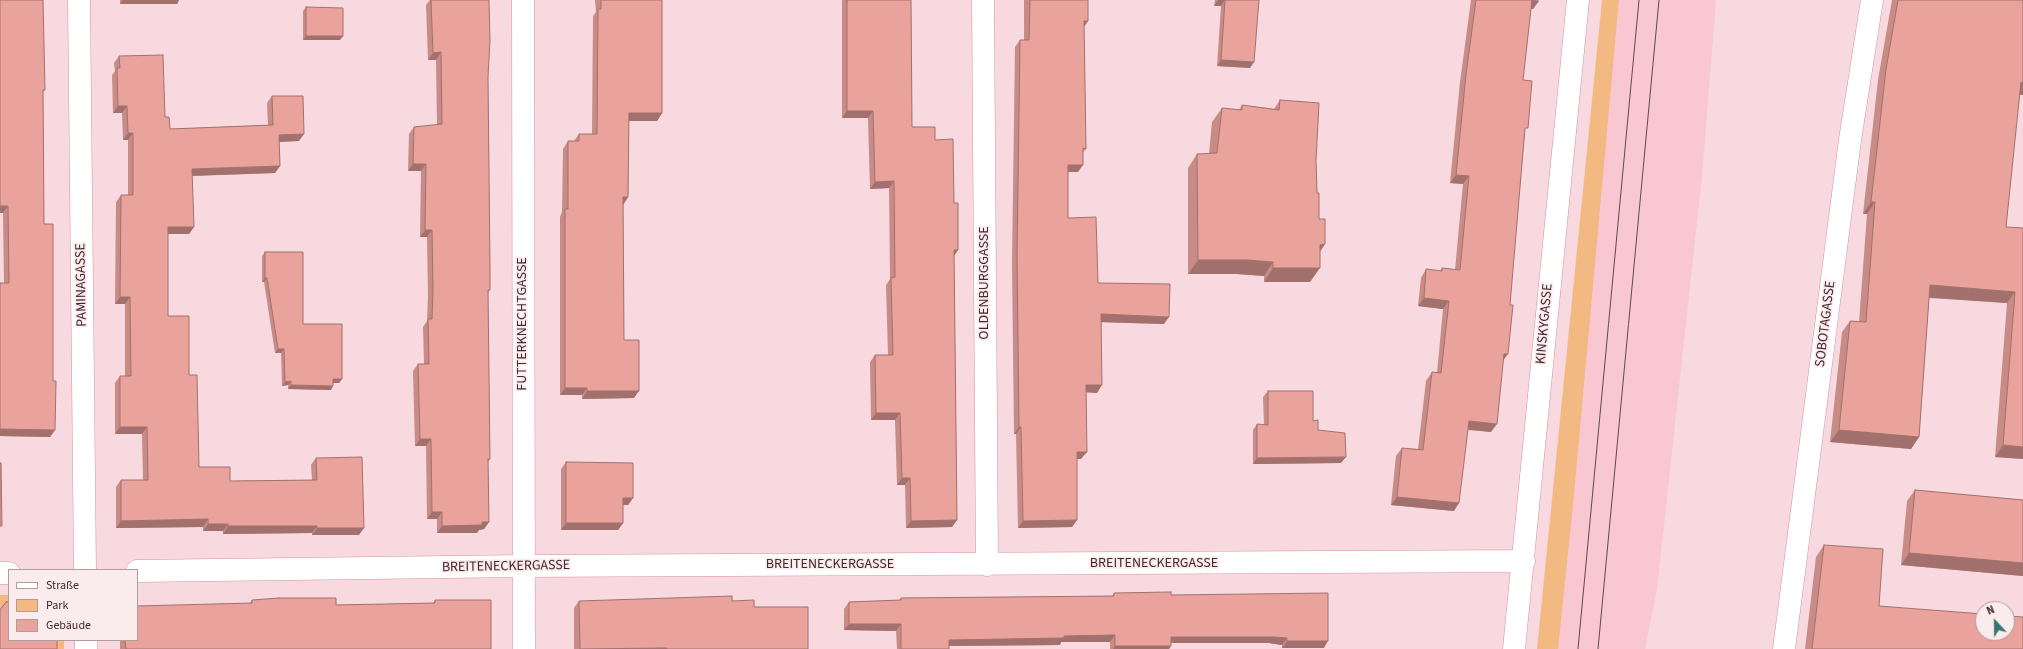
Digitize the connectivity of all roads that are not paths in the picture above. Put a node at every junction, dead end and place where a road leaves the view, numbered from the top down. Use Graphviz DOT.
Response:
graph roads {
  1 [pos="79,0"];
  2 [pos="523,0"];
  3 [pos="983,0"];
  4 [pos="1578,0"];
  5 [pos="1872,0"];
  6 [pos="1524,562"];
  7 [pos="987,565"];
  8 [pos="524,566"];
  9 [pos="85,569"];
  10 [pos="138,571"];
  11 [pos="524,649"];
  12 [pos="1514,649"];
  13 [pos="1784,649"];
  1 -- 9 [label="street, PAMINAGASSE"];
  2 -- 8 [label="street, FUTTERKNECHTGASSE"];
  3 -- 7 [label="street, OLDENBURGGASSE"];
  4 -- 6 [label="street, KINSKYGASSE"];
  5 -- 13 [label="street, SOBOTAGASSE"];
  6 -- 7 [label="street, BREITENECKERGASSE"];
  6 -- 12 [label="street, KINSKYGASSE"];
  7 -- 8 [label="street, BREITENECKERGASSE"];
  8 -- 10 [label="street, BREITENECKERGASSE"];
  8 -- 11 [label="street, FUTTERKNECHTGASSE"];
}
